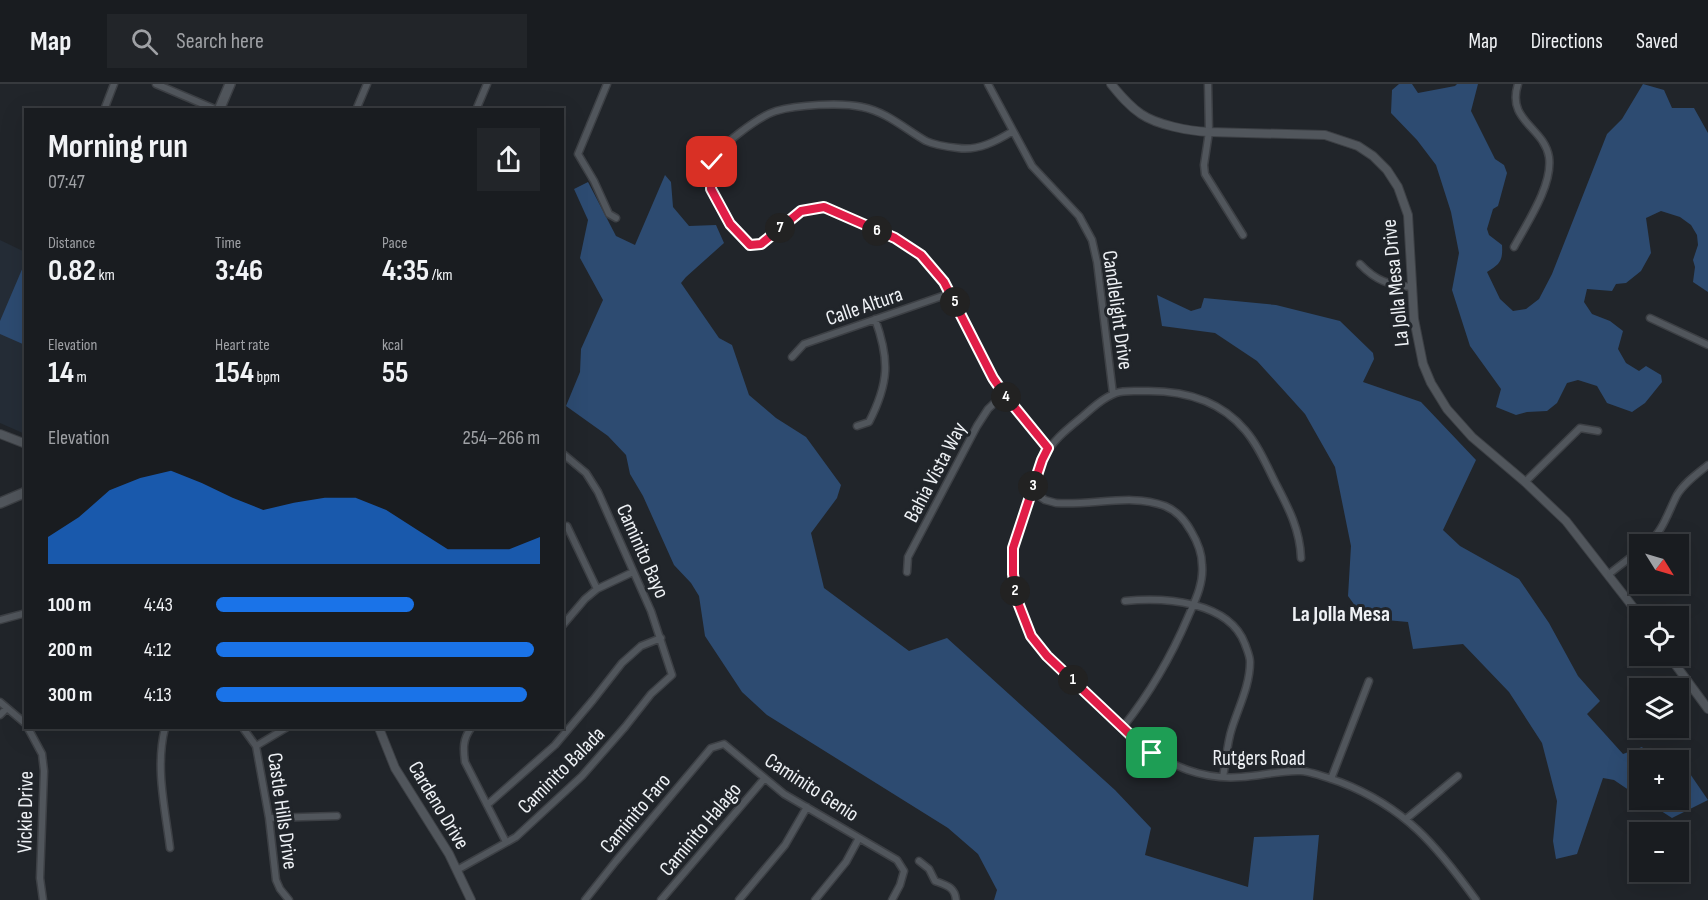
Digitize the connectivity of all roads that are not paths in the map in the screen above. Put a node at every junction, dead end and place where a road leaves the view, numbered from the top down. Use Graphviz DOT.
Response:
graph roads {
  1 [pos="114,84"];
  2 [pos="156,84"];
  3 [pos="230,84"];
  4 [pos="367,84"];
  5 [pos="487,84"];
  6 [pos="607,84"];
  7 [pos="988,84"];
  8 [pos="1111,84"];
  9 [pos="1208,84"];
  10 [pos="1518,84"];
  11 [pos="105,108"];
  12 [pos="213,108"];
  13 [pos="219,108"];
  14 [pos="357,108"];
  15 [pos="477,108"];
  16 [pos="1013,131"];
  17 [pos="1209,132"];
  18 [pos="616,218"];
  19 [pos="1243,236"];
  20 [pos="1514,247"];
  21 [pos="1360,264"];
  22 [pos="1412,287"];
  23 [pos="951,293"];
  24 [pos="1650,318"];
  25 [pos="875,320"];
  26 [pos="1708,345"];
  27 [pos="792,357"];
  28 [pos="1004,394"];
  29 [pos="1113,394"];
  30 [pos="857,426"];
  31 [pos="1598,431"];
  32 [pos="0,434"];
  33 [pos="24,443"];
  34 [pos="1048,448"];
  35 [pos="564,455"];
  36 [pos="1708,465"];
  37 [pos="1525,482"];
  38 [pos="1032,491"];
  39 [pos="24,493"];
  40 [pos="0,503"];
  41 [pos="567,526"];
  42 [pos="1655,534"];
  43 [pos="1301,558"];
  44 [pos="1629,559"];
  45 [pos="633,572"];
  46 [pos="907,572"];
  47 [pos="1609,574"];
  48 [pos="597,589"];
  49 [pos="1125,601"];
  50 [pos="1193,606"];
  51 [pos="1633,606"];
  52 [pos="24,614"];
  53 [pos="0,620"];
  54 [pos="564,624"];
  55 [pos="661,638"];
  56 [pos="1676,666"];
  57 [pos="672,675"];
  58 [pos="1369,681"];
  59 [pos="0,702"];
  60 [pos="7,708"];
  61 [pos="1708,709"];
  62 [pos="0,715"];
  63 [pos="24,723"];
  64 [pos="1123,727"];
  65 [pos="29,729"];
  66 [pos="165,729"];
  67 [pos="244,729"];
  68 [pos="284,729"];
  69 [pos="379,729"];
  70 [pos="470,729"];
  71 [pos="256,746"];
  72 [pos="711,748"];
  73 [pos="1458,776"];
  74 [pos="1223,777"];
  75 [pos="764,779"];
  76 [pos="1331,779"];
  77 [pos="487,805"];
  78 [pos="807,807"];
  79 [pos="337,816"];
  80 [pos="269,818"];
  81 [pos="1406,819"];
  82 [pos="859,838"];
  83 [pos="506,842"];
  84 [pos="170,848"];
  85 [pos="918,861"];
  86 [pos="457,870"];
  87 [pos="43,900"];
  88 [pos="290,900"];
  89 [pos="471,900"];
  90 [pos="585,900"];
  91 [pos="661,900"];
  92 [pos="739,900"];
  93 [pos="815,900"];
  94 [pos="892,900"];
  95 [pos="956,900"];
  96 [pos="1476,900"];
  1 -- 11 [label="street"];
  2 -- 12 [label="street"];
  3 -- 13 [label="main road"];
  4 -- 14 [label="street"];
  5 -- 15 [label="street"];
  6 -- 18 [label="street"];
  7 -- 16 [label="street, Candlelight Drive"];
  8 -- 17 [label="street, La Jolla Mesa Drive"];
  9 -- 17 [label="street"];
  10 -- 20 [label="street"];
  16 -- 23 [label="street"];
  16 -- 29 [label="street, Candlelight Drive"];
  17 -- 19 [label="street"];
  17 -- 22 [label="street, La Jolla Mesa Drive"];
  21 -- 22 [label="street"];
  22 -- 37 [label="street, La Jolla Mesa Drive"];
  23 -- 25 [label="street, Calle Altura"];
  23 -- 28 [label="street"];
  24 -- 26 [label="street"];
  25 -- 27 [label="street, Calle Altura"];
  25 -- 30 [label="street"];
  28 -- 34 [label="street"];
  28 -- 46 [label="street, Bahia Vista Way"];
  29 -- 34 [label="street"];
  29 -- 43 [label="street"];
  31 -- 37 [label="street"];
  32 -- 33 [label="street"];
  34 -- 38 [label="street, Rutgers Road"];
  35 -- 45 [label="street, Caminito Bayo"];
  36 -- 42 [label="street"];
  37 -- 47 [label="street, La Jolla Mesa Drive"];
  38 -- 50 [label="street"];
  38 -- 64 [label="street, Rutgers Road"];
  39 -- 40 [label="main road"];
  41 -- 48 [label="street"];
  44 -- 47 [label="street"];
  45 -- 48 [label="street"];
  45 -- 55 [label="street, Caminito Bayo"];
  47 -- 51 [label="street, La Jolla Mesa Drive"];
  48 -- 54 [label="street"];
  49 -- 50 [label="street"];
  50 -- 64 [label="street"];
  50 -- 74 [label="street"];
  52 -- 53 [label="street"];
  55 -- 57 [label="street, Caminito Bayo"];
  55 -- 77 [label="street"];
  56 -- 61 [label="street"];
  57 -- 83 [label="street, Caminito Balada"];
  58 -- 76 [label="street"];
  59 -- 60 [label="street, Vickie Drive"];
  60 -- 62 [label="street"];
  60 -- 63 [label="street, Vickie Drive"];
  64 -- 74 [label="street, Rutgers Road"];
  65 -- 87 [label="street, Vickie Drive"];
  66 -- 84 [label="street"];
  67 -- 71 [label="street, Castle Hills Drive"];
  68 -- 71 [label="street"];
  69 -- 86 [label="street, Cardeno Drive"];
  70 -- 77 [label="street"];
  71 -- 80 [label="street, Castle Hills Drive"];
  72 -- 75 [label="street, Caminito Genio"];
  72 -- 90 [label="street, Caminito Faro"];
  73 -- 81 [label="street"];
  74 -- 76 [label="street, Rutgers Road"];
  75 -- 78 [label="street, Caminito Genio"];
  75 -- 91 [label="street, Caminito Halago"];
  76 -- 81 [label="street, Rutgers Road"];
  77 -- 83 [label="street"];
  78 -- 82 [label="street, Caminito Genio"];
  78 -- 92 [label="street"];
  79 -- 80 [label="street"];
  80 -- 88 [label="street, Castle Hills Drive"];
  81 -- 96 [label="street, Rutgers Road"];
  82 -- 93 [label="street"];
  82 -- 94 [label="street, Caminito Genio"];
  83 -- 86 [label="street, Caminito Balada"];
  85 -- 95 [label="street"];
  86 -- 89 [label="street, Cardeno Drive"];
}
